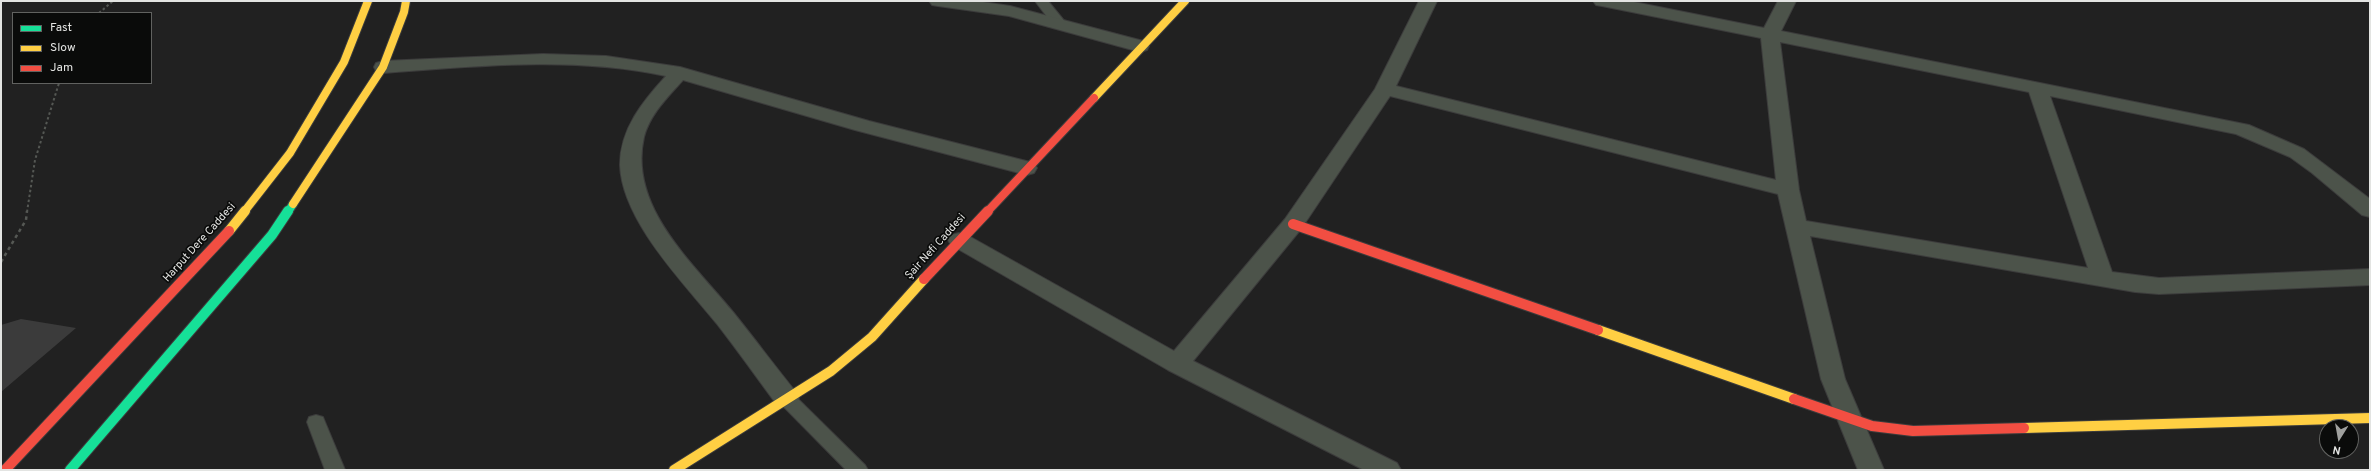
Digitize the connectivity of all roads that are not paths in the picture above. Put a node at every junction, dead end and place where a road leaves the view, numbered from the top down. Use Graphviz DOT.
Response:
graph roads {
  1 [pos="368,1"];
  2 [pos="406,1"];
  3 [pos="938,1"];
  4 [pos="1041,1"];
  5 [pos="1185,1"];
  6 [pos="1428,1"];
  7 [pos="1602,1"];
  8 [pos="1787,1"];
  9 [pos="1059,23"];
  10 [pos="1770,35"];
  11 [pos="1140,46"];
  12 [pos="384,67"];
  13 [pos="678,74"];
  14 [pos="1385,89"];
  15 [pos="2038,90"];
  16 [pos="1027,168"];
  17 [pos="1788,190"];
  18 [pos="2370,210"];
  19 [pos="1293,224"];
  20 [pos="1798,228"];
  21 [pos="959,240"];
  22 [pos="2370,277"];
  23 [pos="2103,280"];
  24 [pos="1177,364"];
  25 [pos="786,398"];
  26 [pos="1848,418"];
  27 [pos="2370,418"];
  28 [pos="316,422"];
  29 [pos="5,470"];
  30 [pos="70,470"];
  31 [pos="335,470"];
  32 [pos="674,470"];
  33 [pos="858,470"];
  34 [pos="1388,470"];
  35 [pos="1871,470"];
  1 -- 29 [label="street, Harput Dere Caddesi"];
  2 -- 12 [label="street"];
  3 -- 9 [label="street"];
  4 -- 9 [label="lane"];
  5 -- 11 [label="street, Şair Nefi Caddesi"];
  6 -- 14 [label="street"];
  7 -- 10 [label="street"];
  8 -- 10 [label="street"];
  9 -- 11 [label="street"];
  10 -- 15 [label="street"];
  10 -- 17 [label="street"];
  11 -- 16 [label="street, Şair Nefi Caddesi"];
  12 -- 13 [label="street"];
  12 -- 30 [label="street"];
  13 -- 16 [label="street"];
  13 -- 25 [label="street"];
  14 -- 17 [label="street"];
  14 -- 19 [label="street"];
  15 -- 18 [label="street"];
  15 -- 23 [label="street"];
  16 -- 21 [label="street, Şair Nefi Caddesi"];
  17 -- 20 [label="street"];
  19 -- 24 [label="street"];
  19 -- 26 [label="street"];
  20 -- 23 [label="street"];
  20 -- 26 [label="street"];
  21 -- 24 [label="street"];
  21 -- 25 [label="street, Şair Nefi Caddesi"];
  22 -- 23 [label="street"];
  24 -- 34 [label="street"];
  25 -- 32 [label="street, Şair Nefi Caddesi"];
  25 -- 33 [label="lane"];
  26 -- 27 [label="street"];
  26 -- 35 [label="street"];
  28 -- 31 [label="lane"];
}
